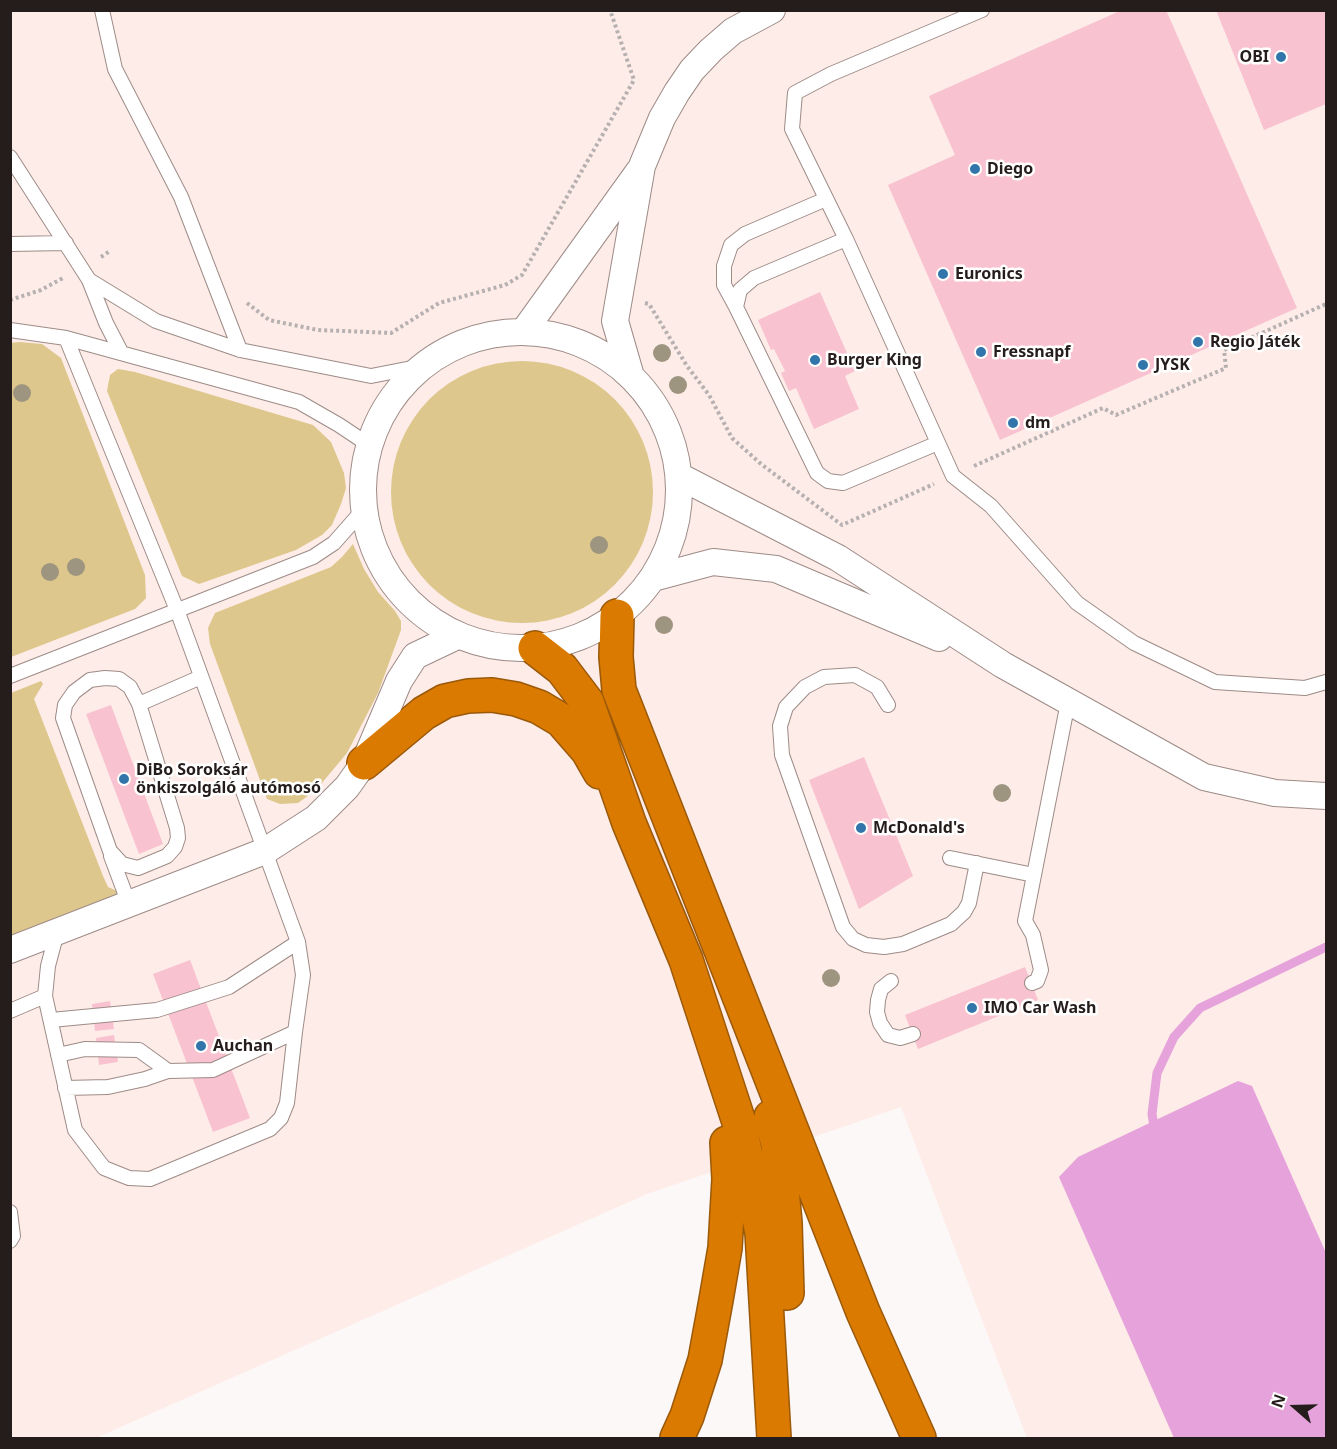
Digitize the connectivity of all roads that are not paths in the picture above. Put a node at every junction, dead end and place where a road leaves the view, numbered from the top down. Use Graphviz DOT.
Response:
graph roads {
  1 [pos="102,10"];
  2 [pos="982,10"];
  3 [pos="763,12"];
  4 [pos="10,157"];
  5 [pos="642,166"];
  6 [pos="826,199"];
  7 [pos="846,239"];
  8 [pos="66,243"];
  9 [pos="10,244"];
  10 [pos="89,280"];
  11 [pos="736,307"];
  12 [pos="10,330"];
  13 [pos="524,331"];
  14 [pos="66,338"];
  15 [pos="240,350"];
  16 [pos="121,352"];
  17 [pos="422,366"];
  18 [pos="630,373"];
  19 [pos="938,443"];
  20 [pos="369,445"];
  21 [pos="679,476"];
  22 [pos="363,509"];
  23 [pos="653,578"];
  24 [pos="177,610"];
  25 [pos="617,616"];
  26 [pos="457,636"];
  27 [pos="535,648"];
  28 [pos="1003,665"];
  29 [pos="10,676"];
  30 [pos="201,677"];
  31 [pos="1326,682"];
  32 [pos="1068,702"];
  33 [pos="139,704"];
  34 [pos="888,705"];
  35 [pos="364,762"];
  36 [pos="1326,796"];
  37 [pos="629,823"];
  38 [pos="110,851"];
  39 [pos="265,851"];
  40 [pos="950,858"];
  41 [pos="977,863"];
  42 [pos="1034,875"];
  43 [pos="129,904"];
  44 [pos="57,932"];
  45 [pos="298,942"];
  46 [pos="10,950"];
  47 [pos="686,960"];
  48 [pos="891,981"];
  49 [pos="1032,983"];
  50 [pos="45,996"];
  51 [pos="742,1002"];
  52 [pos="10,1011"];
  53 [pos="51,1020"];
  54 [pos="294,1032"];
  55 [pos="913,1034"];
  56 [pos="58,1055"];
  57 [pos="168,1071"];
  58 [pos="65,1088"];
  59 [pos="10,1212"];
  60 [pos="10,1241"];
  61 [pos="677,1438"];
  62 [pos="775,1438"];
  63 [pos="919,1438"];
  1 -- 15 [label="lane"];
  2 -- 6 [label="lane"];
  3 -- 5 [label="street"];
  4 -- 8 [label="lane"];
  5 -- 13 [label="street"];
  5 -- 18 [label="street"];
  6 -- 7 [label="lane"];
  6 -- 11 [label="lane"];
  7 -- 11 [label="lane"];
  7 -- 19 [label="lane"];
  8 -- 9 [label="lane"];
  8 -- 10 [label="lane"];
  10 -- 15 [label="lane"];
  10 -- 16 [label="lane"];
  11 -- 19 [label="lane"];
  12 -- 14 [label="lane"];
  13 -- 17 [label="street"];
  13 -- 18 [label="street"];
  14 -- 16 [label="lane"];
  14 -- 24 [label="lane"];
  15 -- 17 [label="lane"];
  16 -- 20 [label="lane"];
  17 -- 20 [label="street"];
  18 -- 21 [label="street"];
  19 -- 31 [label="lane"];
  20 -- 22 [label="street"];
  21 -- 23 [label="street"];
  21 -- 28 [label="street"];
  22 -- 24 [label="lane"];
  22 -- 26 [label="street"];
  23 -- 25 [label="street"];
  23 -- 28 [label="street"];
  24 -- 29 [label="lane"];
  24 -- 30 [label="lane"];
  25 -- 27 [label="street"];
  25 -- 51 [label="highway"];
  26 -- 27 [label="street"];
  26 -- 35 [label="street"];
  27 -- 37 [label="highway"];
  28 -- 32 [label="street"];
  30 -- 33 [label="lane"];
  30 -- 39 [label="lane"];
  32 -- 36 [label="street"];
  32 -- 42 [label="lane"];
  33 -- 38 [label="lane"];
  33 -- 38 [label="lane"];
  34 -- 41 [label="lane"];
  35 -- 37 [label="highway"];
  35 -- 39 [label="street"];
  37 -- 47 [label="highway"];
  38 -- 43 [label="lane"];
  39 -- 43 [label="street"];
  39 -- 45 [label="lane"];
  40 -- 41 [label="lane"];
  41 -- 42 [label="lane"];
  42 -- 49 [label="lane"];
  43 -- 44 [label="street"];
  44 -- 46 [label="street"];
  44 -- 50 [label="lane"];
  45 -- 53 [label="lane"];
  45 -- 54 [label="lane"];
  47 -- 61 [label="highway"];
  47 -- 62 [label="highway"];
  48 -- 55 [label="lane"];
  50 -- 52 [label="lane"];
  50 -- 53 [label="lane"];
  51 -- 62 [label="highway"];
  51 -- 63 [label="highway"];
  53 -- 56 [label="lane"];
  54 -- 57 [label="lane"];
  54 -- 58 [label="lane"];
  56 -- 57 [label="lane"];
  56 -- 58 [label="lane"];
  57 -- 58 [label="lane"];
  59 -- 60 [label="lane"];
}
